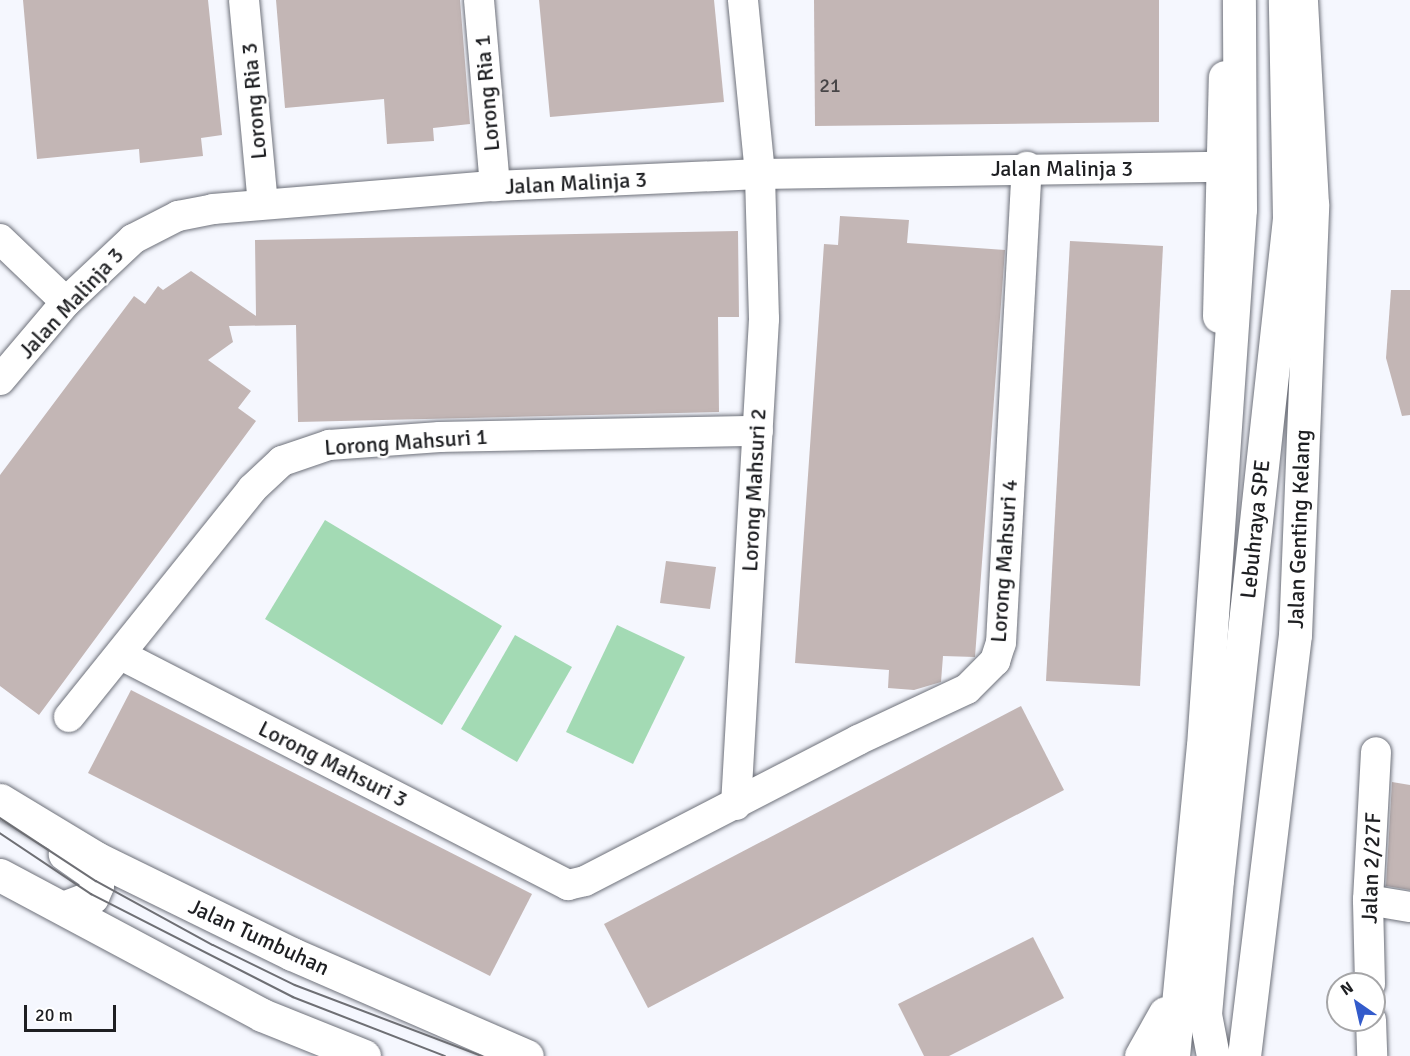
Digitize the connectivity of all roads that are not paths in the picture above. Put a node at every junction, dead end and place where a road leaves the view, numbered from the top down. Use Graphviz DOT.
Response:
graph roads {
  1 [pos="244,0"];
  2 [pos="479,0"];
  3 [pos="742,0"];
  4 [pos="1224,0"];
  5 [pos="1239,0"];
  6 [pos="1284,0"];
  7 [pos="1301,0"];
  8 [pos="1027,167"];
  9 [pos="1221,167"];
  10 [pos="760,174"];
  11 [pos="495,186"];
  12 [pos="263,203"];
  13 [pos="0,239"];
  14 [pos="66,302"];
  15 [pos="0,380"];
  16 [pos="758,431"];
  17 [pos="121,655"];
  18 [pos="69,717"];
  19 [pos="1376,752"];
  20 [pos="0,800"];
  21 [pos="736,805"];
  22 [pos="58,835"];
  23 [pos="545,874"];
  24 [pos="0,875"];
  25 [pos="1368,900"];
  26 [pos="1410,907"];
  27 [pos="63,908"];
  28 [pos="1370,972"];
  29 [pos="1165,1013"];
  30 [pos="1249,1020"];
  31 [pos="1371,1032"];
  32 [pos="364,1056"];
  33 [pos="527,1056"];
  34 [pos="1141,1056"];
  35 [pos="1158,1056"];
  36 [pos="1173,1056"];
  37 [pos="1213,1056"];
  38 [pos="1244,1056"];
  39 [pos="1254,1056"];
  40 [pos="1372,1056"];
  1 -- 12 [label="street, Lorong Ria 3"];
  2 -- 11 [label="street, Lorong Ria 1"];
  3 -- 10 [label="street, Lorong Mahsuri 2"];
  4 -- 9 [label="main road"];
  5 -- 36 [label="main road, Lebuhraya SPE"];
  6 -- 37 [label="main road, Lebuhraya SPE"];
  7 -- 30 [label="main road, Jalan Genting Kelang"];
  8 -- 9 [label="street, Jalan Malinja 3"];
  8 -- 10 [label="street, Jalan Malinja 3"];
  8 -- 21 [label="street, Lorong Mahsuri 4"];
  9 -- 29 [label="main road"];
  10 -- 11 [label="street, Jalan Malinja 3"];
  10 -- 16 [label="street, Lorong Mahsuri 2"];
  11 -- 12 [label="street, Jalan Malinja 3"];
  12 -- 14 [label="street, Jalan Malinja 3"];
  13 -- 14 [label="street"];
  14 -- 15 [label="street, Jalan Malinja 3"];
  16 -- 17 [label="street, Lorong Mahsuri 1"];
  16 -- 21 [label="street, Lorong Mahsuri 2"];
  17 -- 18 [label="street, Lorong Mahsuri 1"];
  17 -- 23 [label="street, Lorong Mahsuri 3"];
  19 -- 25 [label="street, Jalan 2/27F"];
  20 -- 22 [label="main road, Jalan Tumbuhan"];
  21 -- 23 [label="street, Lorong Mahsuri 4"];
  22 -- 27 [label="main road"];
  22 -- 33 [label="main road, Jalan Tumbuhan"];
  24 -- 27 [label="main road"];
  25 -- 26 [label="street"];
  25 -- 28 [label="street, Jalan 2/27F"];
  27 -- 32 [label="main road"];
  29 -- 34 [label="main road"];
  29 -- 35 [label="main road"];
  30 -- 38 [label="main road, Jalan Genting Kelang"];
  30 -- 39 [label="main road"];
  31 -- 40 [label="street"];
}
